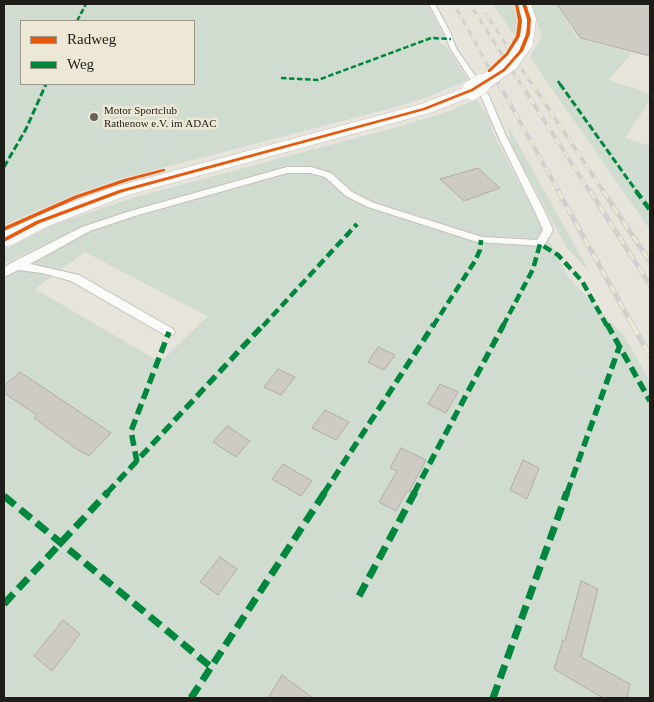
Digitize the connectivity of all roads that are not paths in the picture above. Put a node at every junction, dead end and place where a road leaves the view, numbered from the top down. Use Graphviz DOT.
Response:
graph roads {
  1 [pos="432,4"];
  2 [pos="524,4"];
  3 [pos="4,240"];
  4 [pos="15,266"];
  5 [pos="4,273"];
  6 [pos="170,332"];
  1 -- 4 [label="lane"];
  2 -- 3 [label="main road, bridge"];
  4 -- 5 [label="lane"];
  4 -- 6 [label="lane"];
}
